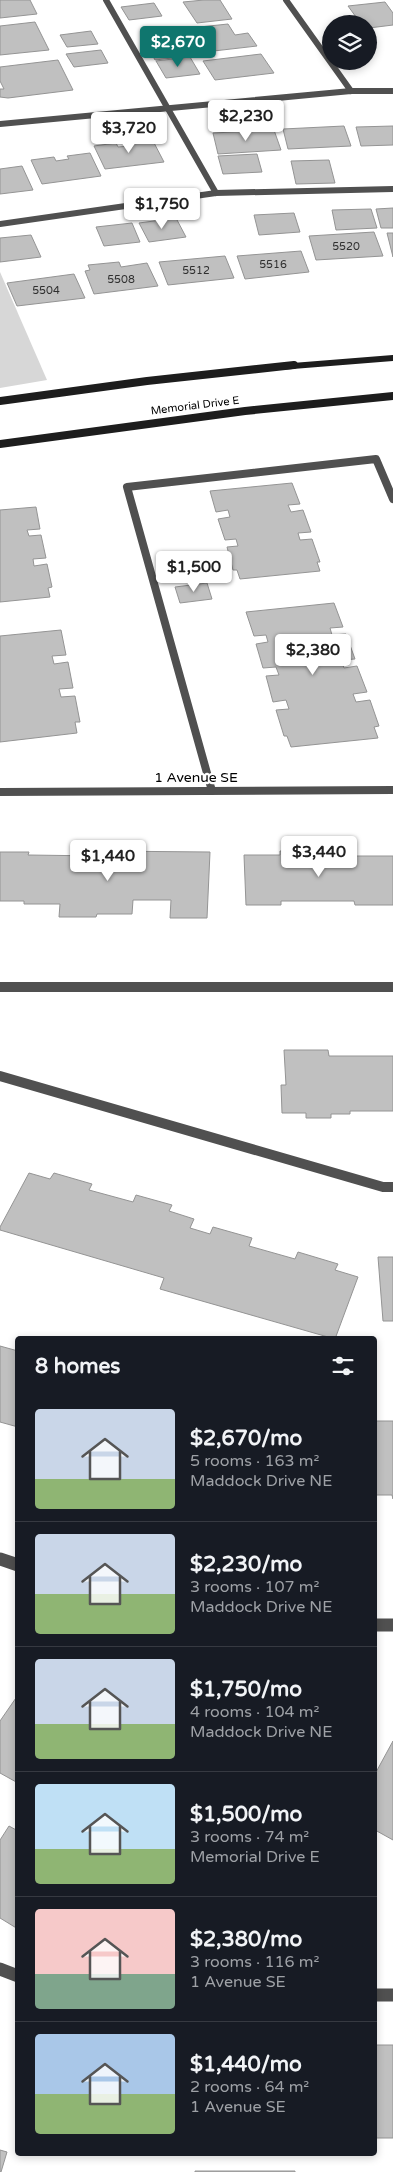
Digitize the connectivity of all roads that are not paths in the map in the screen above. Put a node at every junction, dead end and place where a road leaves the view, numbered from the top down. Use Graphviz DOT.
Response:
graph roads {
  1 [pos="106,0"];
  2 [pos="286,0"];
  3 [pos="351,91"];
  4 [pos="393,91"];
  5 [pos="169,108"];
  6 [pos="0,124"];
  7 [pos="393,189"];
  8 [pos="216,193"];
  9 [pos="0,224"];
  10 [pos="393,358"];
  11 [pos="393,396"];
  12 [pos="0,401"];
  13 [pos="0,444"];
  14 [pos="393,499"];
  15 [pos="393,790"];
  16 [pos="212,791"];
  17 [pos="0,792"];
  18 [pos="0,987"];
  19 [pos="393,987"];
  20 [pos="0,1076"];
  21 [pos="393,1187"];
  22 [pos="0,1559"];
  23 [pos="15,1564"];
  24 [pos="377,1625"];
  25 [pos="393,1625"];
  26 [pos="0,1969"];
  27 [pos="15,1975"];
  28 [pos="377,1995"];
  29 [pos="393,1995"];
  1 -- 5 [label="street"];
  2 -- 3 [label="street"];
  3 -- 4 [label="street"];
  3 -- 5 [label="street"];
  5 -- 6 [label="street"];
  5 -- 8 [label="street"];
  7 -- 8 [label="street"];
  8 -- 9 [label="street"];
  10 -- 12 [label="main road"];
  11 -- 13 [label="main road, Memorial Drive E"];
  14 -- 16 [label="street"];
  15 -- 16 [label="street, 1 Avenue SE"];
  16 -- 17 [label="street, 1 Avenue SE"];
  18 -- 19 [label="street"];
  20 -- 21 [label="street"];
  22 -- 23 [label="street"];
  24 -- 25 [label="street"];
  26 -- 27 [label="street"];
  28 -- 29 [label="street"];
}
